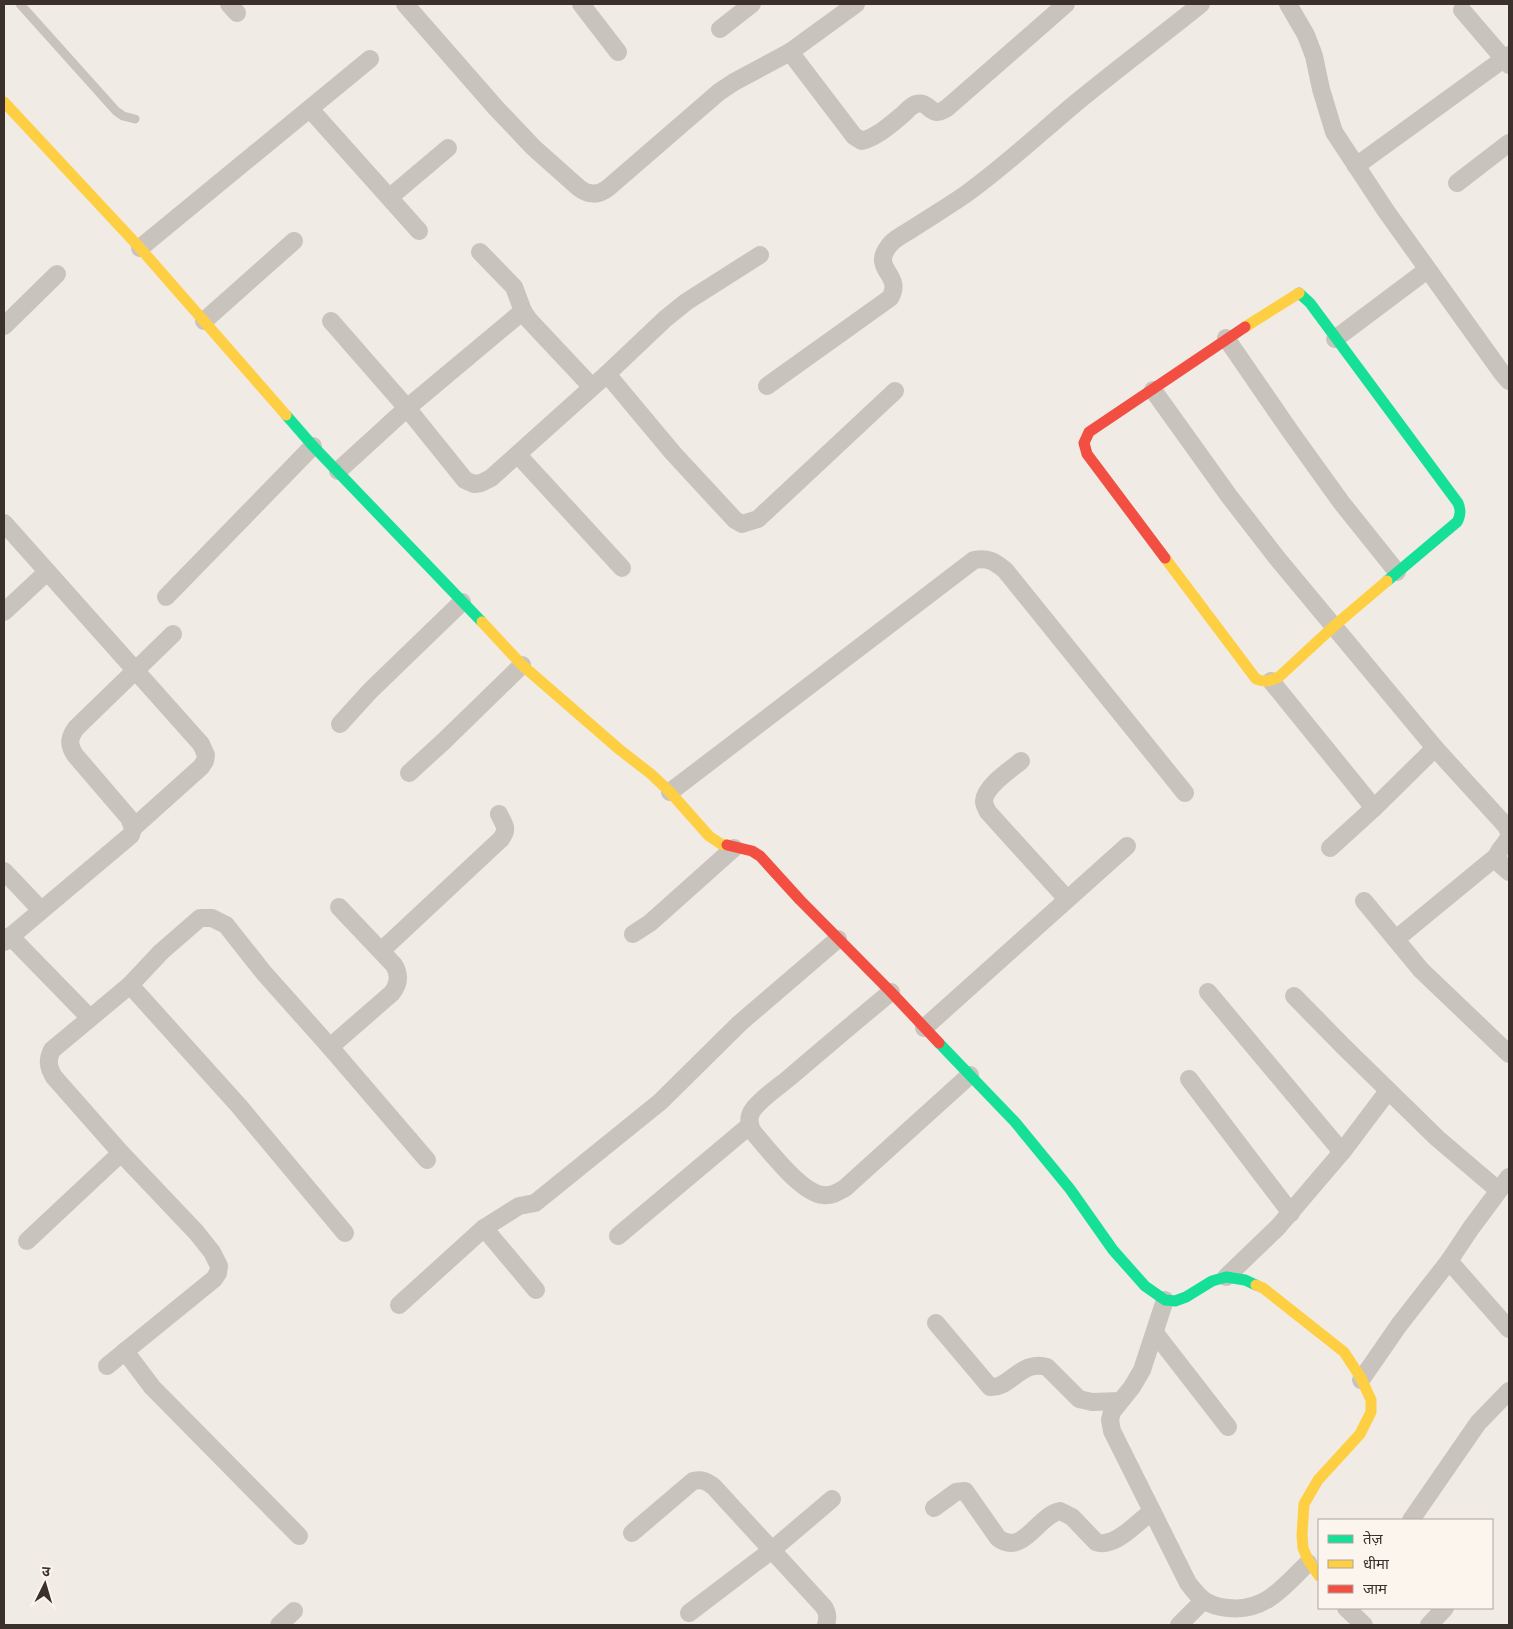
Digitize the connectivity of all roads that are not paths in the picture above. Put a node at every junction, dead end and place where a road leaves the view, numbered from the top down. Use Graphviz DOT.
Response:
graph roads {
  1 [pos="20,4"];
  2 [pos="405,4"];
  3 [pos="752,4"];
  4 [pos="856,4"];
  5 [pos="1066,4"];
  6 [pos="1201,4"];
  7 [pos="1288,4"];
  8 [pos="589,7"];
  9 [pos="1462,10"];
  10 [pos="720,29"];
  11 [pos="618,52"];
  12 [pos="790,52"];
  13 [pos="370,59"];
  14 [pos="1508,60"];
  15 [pos="4,102"];
  16 [pos="310,109"];
  17 [pos="135,119"];
  18 [pos="1509,143"];
  19 [pos="448,148"];
  20 [pos="1356,166"];
  21 [pos="1457,183"];
  22 [pos="390,197"];
  23 [pos="419,231"];
  24 [pos="294,241"];
  25 [pos="140,248"];
  26 [pos="480,252"];
  27 [pos="760,255"];
  28 [pos="1427,270"];
  29 [pos="57,274"];
  30 [pos="523,311"];
  31 [pos="5,321"];
  32 [pos="204,321"];
  33 [pos="331,321"];
  34 [pos="1226,338"];
  35 [pos="1335,339"];
  36 [pos="607,374"];
  37 [pos="1509,380"];
  38 [pos="592,386"];
  39 [pos="767,386"];
  40 [pos="1154,390"];
  41 [pos="896,391"];
  42 [pos="407,408"];
  43 [pos="314,446"];
  44 [pos="518,455"];
  45 [pos="338,472"];
  46 [pos="4,523"];
  47 [pos="622,568"];
  48 [pos="48,572"];
  49 [pos="1398,572"];
  50 [pos="166,597"];
  51 [pos="462,602"];
  52 [pos="4,612"];
  53 [pos="1334,626"];
  54 [pos="173,634"];
  55 [pos="522,665"];
  56 [pos="135,670"];
  57 [pos="1271,681"];
  58 [pos="340,724"];
  59 [pos="1435,748"];
  60 [pos="1021,761"];
  61 [pos="409,773"];
  62 [pos="670,792"];
  63 [pos="1185,793"];
  64 [pos="1374,808"];
  65 [pos="499,814"];
  66 [pos="133,828"];
  67 [pos="1509,834"];
  68 [pos="1127,846"];
  69 [pos="734,848"];
  70 [pos="1330,848"];
  71 [pos="1497,856"];
  72 [pos="4,871"];
  73 [pos="1509,872"];
  74 [pos="1067,899"];
  75 [pos="1364,900"];
  76 [pos="339,907"];
  77 [pos="41,910"];
  78 [pos="633,934"];
  79 [pos="7,939"];
  80 [pos="838,939"];
  81 [pos="1396,939"];
  82 [pos="381,951"];
  83 [pos="130,984"];
  84 [pos="891,992"];
  85 [pos="1208,992"];
  86 [pos="1294,996"];
  87 [pos="89,1018"];
  88 [pos="924,1028"];
  89 [pos="330,1047"];
  90 [pos="1509,1054"];
  91 [pos="970,1075"];
  92 [pos="1188,1079"];
  93 [pos="1388,1091"];
  94 [pos="749,1126"];
  95 [pos="1342,1152"];
  96 [pos="120,1153"];
  97 [pos="427,1160"];
  98 [pos="1504,1184"];
  99 [pos="1291,1213"];
  100 [pos="484,1228"];
  101 [pos="345,1233"];
  102 [pos="618,1236"];
  103 [pos="27,1241"];
  104 [pos="1449,1261"];
  105 [pos="1226,1277"];
  106 [pos="536,1290"];
  107 [pos="1165,1300"];
  108 [pos="399,1305"];
  109 [pos="936,1323"];
  110 [pos="1509,1329"];
  111 [pos="1155,1333"];
  112 [pos="125,1351"];
  113 [pos="107,1366"];
  114 [pos="1361,1380"];
  115 [pos="1509,1391"];
  116 [pos="1120,1401"];
  117 [pos="1228,1427"];
  118 [pos="832,1499"];
  119 [pos="934,1508"];
  120 [pos="1152,1512"];
  121 [pos="1411,1519"];
  122 [pos="632,1533"];
  123 [pos="300,1536"];
  124 [pos="772,1550"];
  125 [pos="1314,1569"];
  126 [pos="1203,1601"];
  127 [pos="1347,1609"];
  128 [pos="1444,1609"];
  129 [pos="294,1611"];
  130 [pos="689,1613"];
  131 [pos="279,1625"];
  132 [pos="826,1625"];
  133 [pos="1179,1625"];
  134 [pos="1364,1625"];
  135 [pos="1429,1625"];
  1 -- 17 [label="lane"];
  2 -- 12 [label="street"];
  3 -- 10 [label="street"];
  4 -- 12 [label="street"];
  5 -- 12 [label="street"];
  6 -- 39 [label="street"];
  7 -- 20 [label="street"];
  8 -- 11 [label="street"];
  9 -- 14 [label="street"];
  13 -- 16 [label="street"];
  14 -- 20 [label="street"];
  15 -- 25 [label="street"];
  16 -- 22 [label="street"];
  16 -- 25 [label="street"];
  18 -- 21 [label="street"];
  19 -- 22 [label="street"];
  20 -- 28 [label="street"];
  22 -- 23 [label="street"];
  24 -- 32 [label="street"];
  25 -- 32 [label="street"];
  26 -- 30 [label="street"];
  27 -- 36 [label="street"];
  28 -- 35 [label="street"];
  28 -- 37 [label="street"];
  29 -- 31 [label="street"];
  30 -- 38 [label="street"];
  30 -- 42 [label="street"];
  32 -- 43 [label="street"];
  33 -- 42 [label="street"];
  34 -- 35 [label="street"];
  34 -- 40 [label="street"];
  34 -- 49 [label="street"];
  35 -- 49 [label="street"];
  36 -- 38 [label="street"];
  36 -- 41 [label="street"];
  38 -- 44 [label="street"];
  40 -- 53 [label="street"];
  40 -- 57 [label="street"];
  42 -- 44 [label="street"];
  42 -- 45 [label="street"];
  43 -- 45 [label="street"];
  43 -- 50 [label="street"];
  44 -- 47 [label="street"];
  45 -- 51 [label="street"];
  46 -- 48 [label="street"];
  48 -- 52 [label="street"];
  48 -- 56 [label="street"];
  49 -- 53 [label="street"];
  51 -- 55 [label="street"];
  51 -- 58 [label="street"];
  53 -- 57 [label="street"];
  53 -- 59 [label="street"];
  54 -- 56 [label="street"];
  55 -- 61 [label="street"];
  55 -- 62 [label="street"];
  56 -- 66 [label="street"];
  56 -- 66 [label="street"];
  57 -- 64 [label="street"];
  59 -- 64 [label="street"];
  59 -- 67 [label="street"];
  60 -- 74 [label="street"];
  62 -- 63 [label="street"];
  62 -- 69 [label="street"];
  64 -- 70 [label="street"];
  65 -- 82 [label="street"];
  66 -- 77 [label="street"];
  67 -- 71 [label="street"];
  68 -- 74 [label="street"];
  69 -- 78 [label="street"];
  69 -- 80 [label="street"];
  71 -- 73 [label="street"];
  71 -- 81 [label="street"];
  72 -- 77 [label="street"];
  74 -- 88 [label="street"];
  75 -- 81 [label="street"];
  76 -- 82 [label="street"];
  77 -- 79 [label="street"];
  79 -- 87 [label="street"];
  80 -- 84 [label="street"];
  80 -- 100 [label="street"];
  81 -- 90 [label="street"];
  82 -- 89 [label="street"];
  83 -- 87 [label="street"];
  83 -- 89 [label="street"];
  83 -- 101 [label="street"];
  84 -- 88 [label="street"];
  84 -- 94 [label="street"];
  85 -- 95 [label="street"];
  86 -- 93 [label="street"];
  87 -- 96 [label="street"];
  88 -- 91 [label="street"];
  89 -- 97 [label="street"];
  91 -- 94 [label="street"];
  91 -- 107 [label="street"];
  92 -- 99 [label="street"];
  93 -- 95 [label="street"];
  93 -- 98 [label="street"];
  94 -- 102 [label="street"];
  95 -- 99 [label="street"];
  96 -- 103 [label="street"];
  96 -- 112 [label="street"];
  98 -- 104 [label="street"];
  99 -- 105 [label="street"];
  100 -- 106 [label="street"];
  100 -- 108 [label="street"];
  104 -- 110 [label="street"];
  104 -- 114 [label="street"];
  105 -- 107 [label="street"];
  105 -- 114 [label="street"];
  107 -- 111 [label="street"];
  109 -- 116 [label="street"];
  111 -- 116 [label="street"];
  111 -- 117 [label="street"];
  112 -- 113 [label="street"];
  112 -- 123 [label="street"];
  114 -- 125 [label="street"];
  115 -- 121 [label="street"];
  116 -- 120 [label="street"];
  118 -- 124 [label="street"];
  119 -- 120 [label="street"];
  120 -- 126 [label="street"];
  122 -- 124 [label="street"];
  124 -- 130 [label="street"];
  124 -- 132 [label="street"];
  125 -- 126 [label="street"];
  126 -- 133 [label="street"];
  127 -- 134 [label="street"];
  128 -- 135 [label="street"];
  129 -- 131 [label="street"];
}
